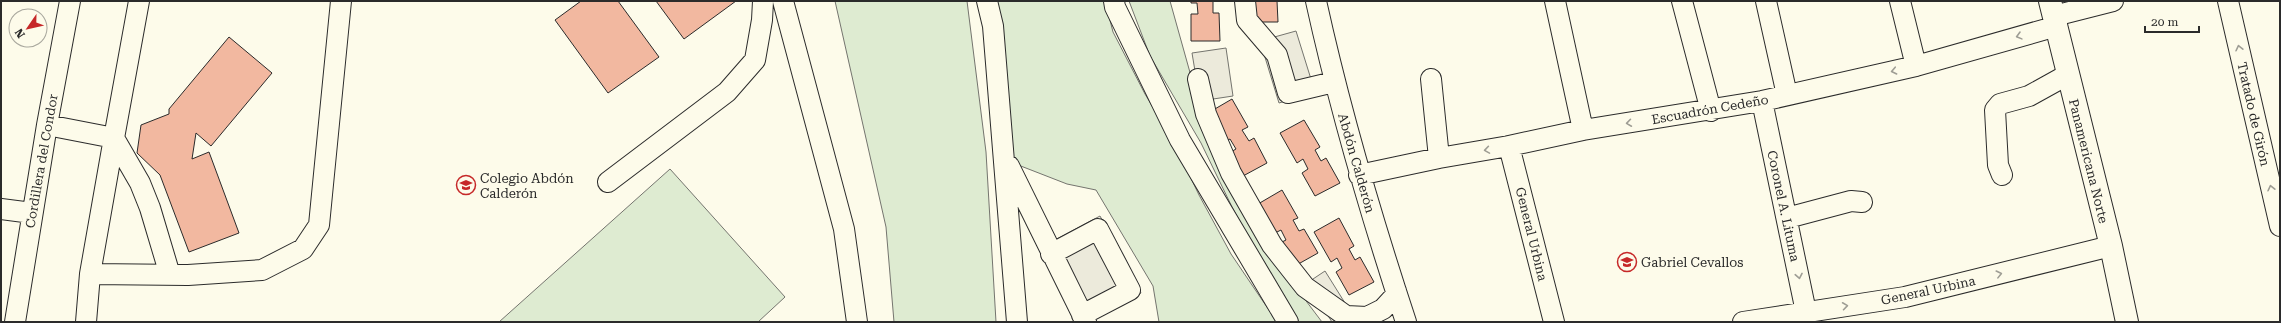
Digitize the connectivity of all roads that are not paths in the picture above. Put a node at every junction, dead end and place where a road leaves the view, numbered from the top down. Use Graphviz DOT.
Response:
graph roads {
  1 [pos="70,1"];
  2 [pos="139,1"];
  3 [pos="341,1"];
  4 [pos="763,1"];
  5 [pos="783,1"];
  6 [pos="988,1"];
  7 [pos="1114,1"];
  8 [pos="1245,1"];
  9 [pos="1316,1"];
  10 [pos="1555,1"];
  11 [pos="1682,1"];
  12 [pos="1766,1"];
  13 [pos="1900,1"];
  14 [pos="2113,1"];
  15 [pos="2228,1"];
  16 [pos="2054,14"];
  17 [pos="1916,66"];
  18 [pos="2067,75"];
  19 [pos="1198,78"];
  20 [pos="1431,79"];
  21 [pos="1334,82"];
  22 [pos="1787,95"];
  23 [pos="1762,101"];
  24 [pos="1711,111"];
  25 [pos="47,125"];
  26 [pos="1583,130"];
  27 [pos="114,138"];
  28 [pos="1509,146"];
  29 [pos="1003,153"];
  30 [pos="1439,158"];
  31 [pos="1359,175"];
  32 [pos="2002,175"];
  33 [pos="608,182"];
  34 [pos="1862,202"];
  35 [pos="1,209"];
  36 [pos="32,213"];
  37 [pos="1787,218"];
  38 [pos="2280,226"];
  39 [pos="2111,246"];
  40 [pos="1051,254"];
  41 [pos="90,274"];
  42 [pos="170,275"];
  43 [pos="1396,291"];
  44 [pos="1806,312"];
  45 [pos="11,313"];
  46 [pos="1084,318"];
  47 [pos="86,322"];
  48 [pos="857,322"];
  49 [pos="1017,322"];
  50 [pos="1288,322"];
  51 [pos="1406,322"];
  52 [pos="1554,322"];
  53 [pos="1743,322"];
  54 [pos="2127,322"];
  1 -- 25 [label="street, Cordillera del Condor"];
  2 -- 27 [label="street"];
  3 -- 42 [label="street"];
  4 -- 33 [label="street"];
  5 -- 48 [label="street"];
  6 -- 29 [label="street"];
  7 -- 50 [label="street"];
  8 -- 21 [label="street"];
  9 -- 21 [label="street, Abdón Calderón"];
  10 -- 26 [label="street"];
  11 -- 24 [label="street"];
  12 -- 22 [label="street"];
  13 -- 17 [label="street"];
  14 -- 16 [label="street, Escuadrón Cedeño"];
  38 -- 15 [label="street, Tratado de Girón, one-way"];
  16 -- 17 [label="street, Escuadrón Cedeño, one-way"];
  16 -- 18 [label="main road, Panamericana Norte"];
  17 -- 22 [label="street, Escuadrón Cedeño, one-way"];
  18 -- 32 [label="street"];
  18 -- 39 [label="main road, Panamericana Norte"];
  19 -- 43 [label="street"];
  20 -- 30 [label="street"];
  21 -- 31 [label="street, Abdón Calderón"];
  22 -- 23 [label="street, Escuadrón Cedeño"];
  23 -- 24 [label="street, Escuadrón Cedeño"];
  23 -- 37 [label="street, Coronel A. Lituma"];
  24 -- 26 [label="street, Escuadrón Cedeño, one-way"];
  25 -- 27 [label="street"];
  25 -- 36 [label="street, Cordillera del Condor"];
  26 -- 28 [label="street, Escuadrón Cedeño"];
  27 -- 41 [label="street"];
  27 -- 42 [label="street"];
  28 -- 30 [label="street, Escuadrón Cedeño, one-way"];
  28 -- 52 [label="street, General Urbina"];
  29 -- 40 [label="street"];
  29 -- 49 [label="street"];
  30 -- 31 [label="street, Escuadrón Cedeño"];
  31 -- 43 [label="street, Abdón Calderón"];
  34 -- 37 [label="street"];
  35 -- 36 [label="street"];
  36 -- 45 [label="street, Cordillera del Condor"];
  37 -- 44 [label="street, Coronel A. Lituma, one-way"];
  44 -- 39 [label="street, General Urbina, one-way"];
  39 -- 54 [label="main road, Panamericana Norte"];
  40 -- 46 [label="street"];
  40 -- 46 [label="street"];
  41 -- 42 [label="street"];
  41 -- 47 [label="street"];
  43 -- 51 [label="street, Abdón Calderón"];
  44 -- 53 [label="street, General Urbina"];
}
